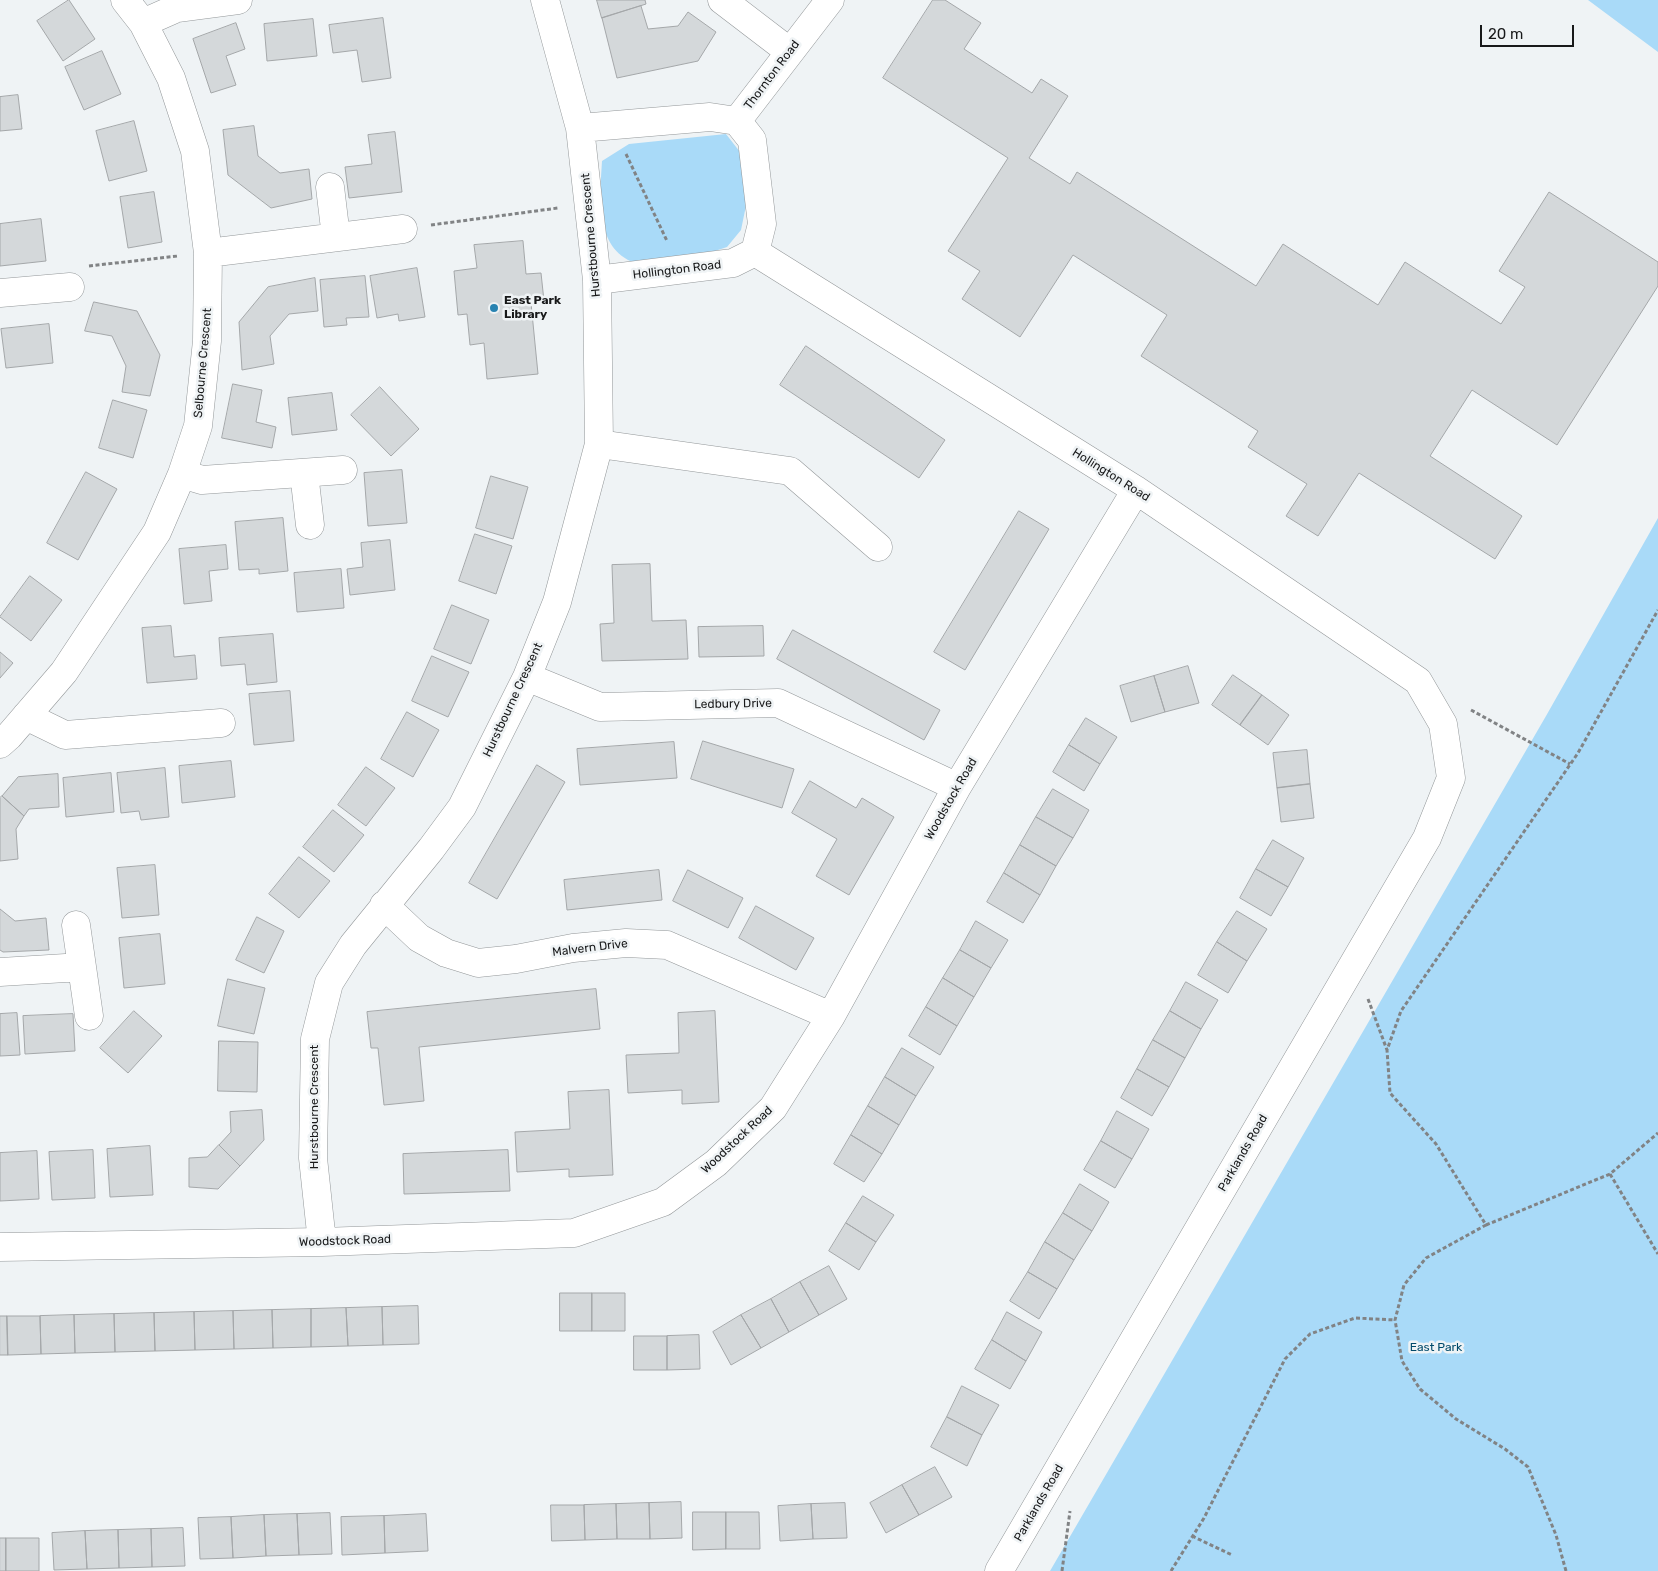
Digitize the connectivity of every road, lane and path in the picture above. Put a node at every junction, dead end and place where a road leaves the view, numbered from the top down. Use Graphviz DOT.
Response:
graph roads {
  1 [pos="125,0"];
  2 [pos="238,0"];
  3 [pos="545,0"];
  4 [pos="722,0"];
  5 [pos="830,0"];
  6 [pos="143,23"];
  7 [pos="790,52"];
  8 [pos="737,121"];
  9 [pos="613,125"];
  10 [pos="580,128"];
  11 [pos="330,186"];
  12 [pos="589,204"];
  13 [pos="403,229"];
  14 [pos="336,237"];
  15 [pos="755,252"];
  16 [pos="208,253"];
  17 [pos="680,269"];
  18 [pos="597,280"];
  19 [pos="70,286"];
  20 [pos="0,293"];
  21 [pos="599,444"];
  22 [pos="342,470"];
  23 [pos="304,473"];
  24 [pos="182,474"];
  25 [pos="1136,490"];
  26 [pos="310,525"];
  27 [pos="878,547"];
  28 [pos="1658,610"];
  29 [pos="527,677"];
  30 [pos="1469,708"];
  31 [pos="26,716"];
  32 [pos="220,723"];
  33 [pos="1443,724"];
  34 [pos="0,744"];
  35 [pos="1570,764"];
  36 [pos="957,787"];
  37 [pos="384,905"];
  38 [pos="76,925"];
  39 [pos="1354,963"];
  40 [pos="82,966"];
  41 [pos="0,972"];
  42 [pos="89,1016"];
  43 [pos="831,1016"];
  44 [pos="1387,1050"];
  45 [pos="1658,1133"];
  46 [pos="1610,1174"];
  47 [pos="1486,1225"];
  48 [pos="322,1242"];
  49 [pos="0,1247"];
  50 [pos="1658,1254"];
  51 [pos="1395,1320"];
  52 [pos="1192,1536"];
  53 [pos="1232,1555"];
  54 [pos="999,1571"];
  55 [pos="1171,1571"];
  56 [pos="1566,1571"];
  1 -- 6 [label="street, Selbourne Crescent"];
  2 -- 6 [label="street"];
  3 -- 10 [label="street, Hurstbourne Crescent"];
  4 -- 7 [label="street"];
  5 -- 7 [label="street, Thornton Road"];
  6 -- 16 [label="street, Selbourne Crescent"];
  7 -- 8 [label="street, Thornton Road"];
  8 -- 9 [label="street, Thornton Road"];
  8 -- 15 [label="street"];
  9 -- 10 [label="street, Thornton Road"];
  9 -- 17 [label="path"];
  10 -- 12 [label="street, Hurstbourne Crescent"];
  11 -- 14 [label="street"];
  12 -- 13 [label="path"];
  12 -- 18 [label="street, Hurstbourne Crescent"];
  13 -- 14 [label="street"];
  14 -- 16 [label="street"];
  15 -- 17 [label="street, Hollington Road"];
  15 -- 25 [label="street, Hollington Road"];
  16 -- 19 [label="path"];
  16 -- 24 [label="street, Selbourne Crescent"];
  17 -- 18 [label="street, Hollington Road"];
  18 -- 21 [label="street, Hurstbourne Crescent"];
  19 -- 20 [label="street"];
  21 -- 27 [label="street"];
  21 -- 29 [label="street, Hurstbourne Crescent"];
  22 -- 23 [label="street"];
  23 -- 24 [label="street"];
  23 -- 26 [label="street"];
  24 -- 31 [label="street, Selbourne Crescent"];
  25 -- 33 [label="street, Hollington Road"];
  25 -- 36 [label="street, Woodstock Road"];
  28 -- 35 [label="path"];
  29 -- 36 [label="street, Ledbury Drive"];
  29 -- 37 [label="street, Hurstbourne Crescent"];
  30 -- 35 [label="path"];
  31 -- 32 [label="street"];
  31 -- 34 [label="street, Selbourne Crescent"];
  33 -- 39 [label="street, Parklands Road"];
  35 -- 44 [label="path"];
  36 -- 43 [label="street, Woodstock Road"];
  37 -- 43 [label="street, Malvern Drive"];
  37 -- 48 [label="street, Hurstbourne Crescent"];
  38 -- 40 [label="street"];
  39 -- 44 [label="path"];
  39 -- 54 [label="street, Parklands Road"];
  40 -- 41 [label="street"];
  40 -- 42 [label="street"];
  43 -- 48 [label="street, Woodstock Road"];
  44 -- 47 [label="path"];
  45 -- 46 [label="path"];
  46 -- 47 [label="path"];
  46 -- 50 [label="path"];
  47 -- 51 [label="path"];
  48 -- 49 [label="street, Woodstock Road"];
  51 -- 52 [label="path"];
  51 -- 56 [label="path"];
  52 -- 53 [label="path"];
  52 -- 55 [label="path"];
}
